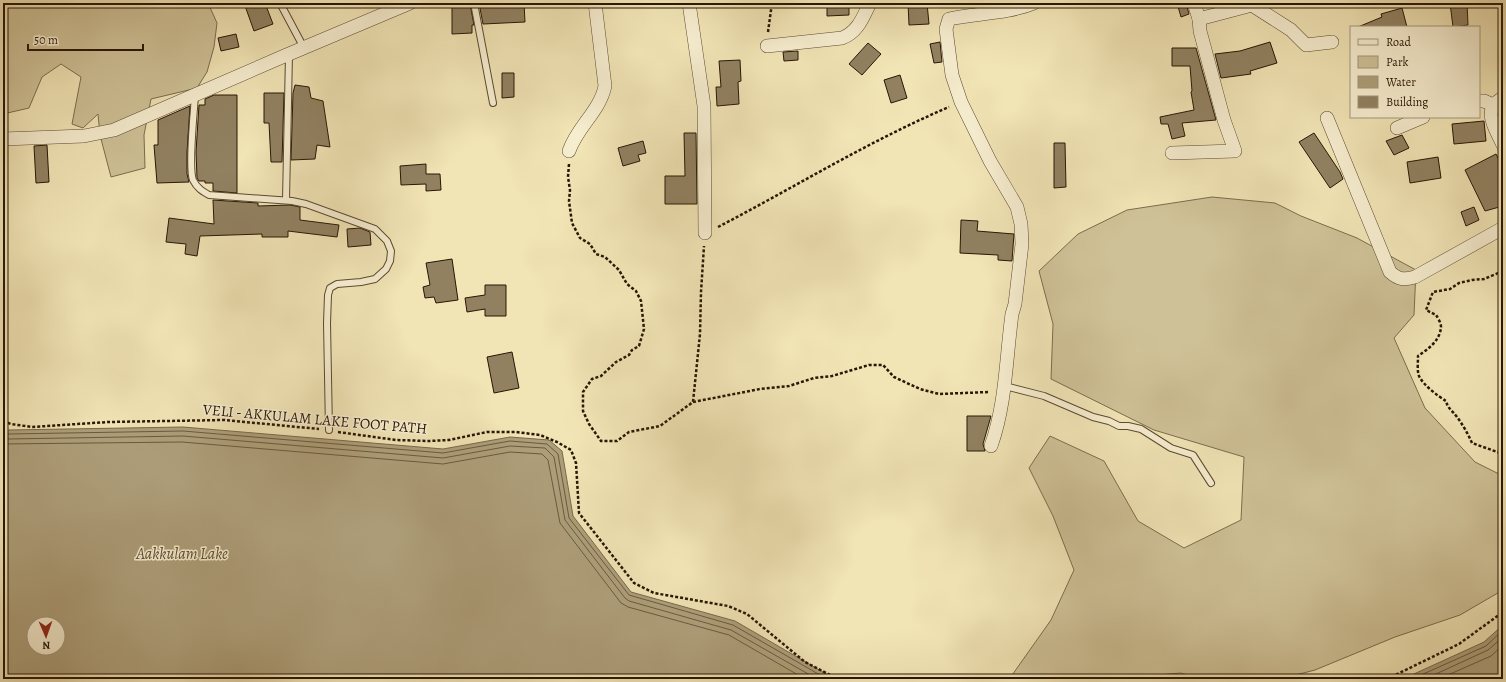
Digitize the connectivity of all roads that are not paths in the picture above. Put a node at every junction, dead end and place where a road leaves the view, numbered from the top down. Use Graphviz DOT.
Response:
graph roads {
  1 [pos="280,3"];
  2 [pos="410,3"];
  3 [pos="474,3"];
  4 [pos="595,3"];
  5 [pos="689,3"];
  6 [pos="870,3"];
  7 [pos="1034,3"];
  8 [pos="1194,3"];
  9 [pos="1200,19"];
  10 [pos="1332,42"];
  11 [pos="767,46"];
  12 [pos="304,48"];
  13 [pos="289,54"];
  14 [pos="195,95"];
  15 [pos="1480,101"];
  16 [pos="1498,101"];
  17 [pos="493,103"];
  18 [pos="1326,118"];
  19 [pos="1421,118"];
  20 [pos="1397,128"];
  21 [pos="3,139"];
  22 [pos="1503,145"];
  23 [pos="569,151"];
  24 [pos="1172,153"];
  25 [pos="286,200"];
  26 [pos="1503,228"];
  27 [pos="705,234"];
  28 [pos="1005,386"];
  29 [pos="329,430"];
  30 [pos="991,446"];
  31 [pos="1211,483"];
  1 -- 12 [label="lane"];
  2 -- 12 [label="street"];
  3 -- 17 [label="lane"];
  4 -- 23 [label="street"];
  5 -- 27 [label="street"];
  6 -- 11 [label="street"];
  7 -- 28 [label="street"];
  8 -- 9 [label="street"];
  9 -- 10 [label="street"];
  9 -- 24 [label="street"];
  12 -- 13 [label="street"];
  13 -- 14 [label="street"];
  13 -- 25 [label="lane"];
  14 -- 21 [label="street"];
  14 -- 25 [label="lane"];
  15 -- 16 [label="street"];
  16 -- 22 [label="street"];
  18 -- 26 [label="street"];
  19 -- 20 [label="street"];
  25 -- 29 [label="lane"];
  28 -- 30 [label="street"];
  28 -- 31 [label="lane"];
}
